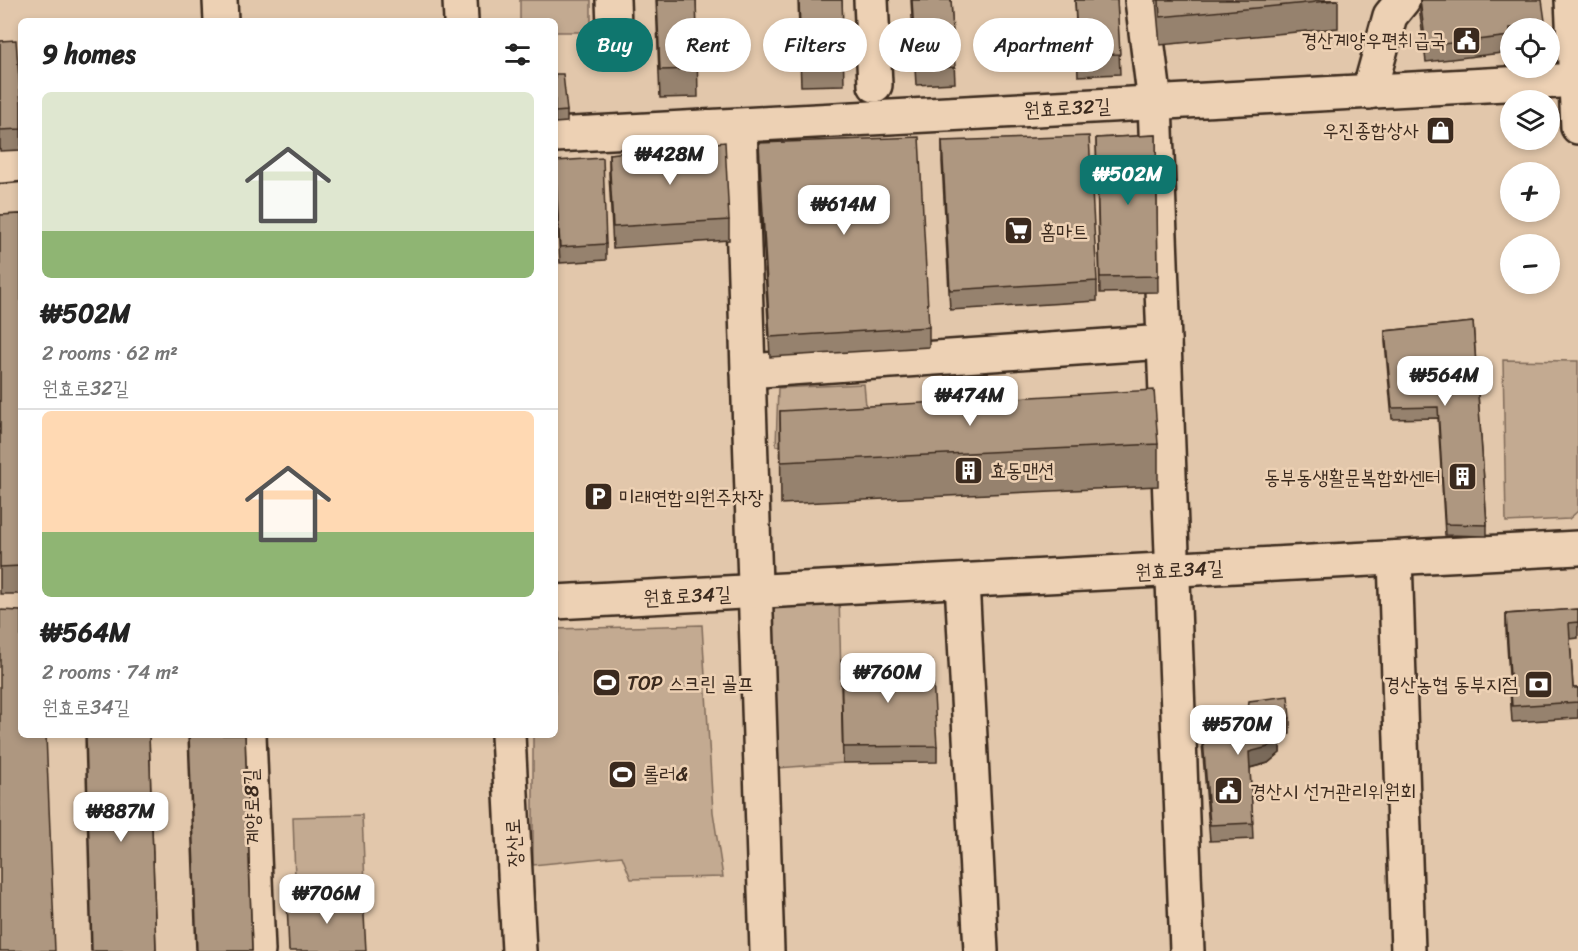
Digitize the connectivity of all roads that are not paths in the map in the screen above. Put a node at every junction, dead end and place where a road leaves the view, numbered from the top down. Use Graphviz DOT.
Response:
graph roads {
  1 [pos="220,0"];
  2 [pos="460,0"];
  3 [pos="871,0"];
  4 [pos="1142,0"];
  5 [pos="1403,0"];
  6 [pos="1572,0"];
  7 [pos="221,18"];
  8 [pos="461,18"];
  9 [pos="1577,80"];
  10 [pos="874,85"];
  11 [pos="1369,92"];
  12 [pos="1155,103"];
  13 [pos="740,126"];
  14 [pos="1578,127"];
  15 [pos="558,135"];
  16 [pos="18,164"];
  17 [pos="0,166"];
  18 [pos="1164,342"];
  19 [pos="748,371"];
  20 [pos="1578,548"];
  21 [pos="1395,558"];
  22 [pos="1173,570"];
  23 [pos="962,581"];
  24 [pos="755,592"];
  25 [pos="558,602"];
  26 [pos="249,738"];
  27 [pos="508,738"];
  28 [pos="258,951"];
  29 [pos="519,951"];
  30 [pos="767,951"];
  31 [pos="981,951"];
  32 [pos="1187,951"];
  33 [pos="1408,951"];
  1 -- 7 [label="street"];
  2 -- 8 [label="street"];
  3 -- 10 [label="street"];
  4 -- 12 [label="street"];
  5 -- 11 [label="street"];
  6 -- 9 [label="street"];
  9 -- 11 [label="street, 원효로32길"];
  9 -- 14 [label="street"];
  11 -- 12 [label="street, 원효로32길"];
  12 -- 13 [label="street, 원효로32길"];
  12 -- 18 [label="street"];
  13 -- 15 [label="street, 원효로32길"];
  13 -- 19 [label="street"];
  16 -- 17 [label="street"];
  18 -- 19 [label="street"];
  18 -- 22 [label="street"];
  19 -- 24 [label="street"];
  20 -- 21 [label="street, 원효로34길"];
  21 -- 22 [label="street, 원효로34길"];
  21 -- 33 [label="street"];
  22 -- 23 [label="street, 원효로34길"];
  22 -- 32 [label="street"];
  23 -- 24 [label="street, 원효로34길"];
  23 -- 31 [label="street"];
  24 -- 25 [label="street, 원효로34길"];
  24 -- 30 [label="street"];
  26 -- 28 [label="street, 계양로8길"];
  27 -- 29 [label="street, 장산로"];
}
